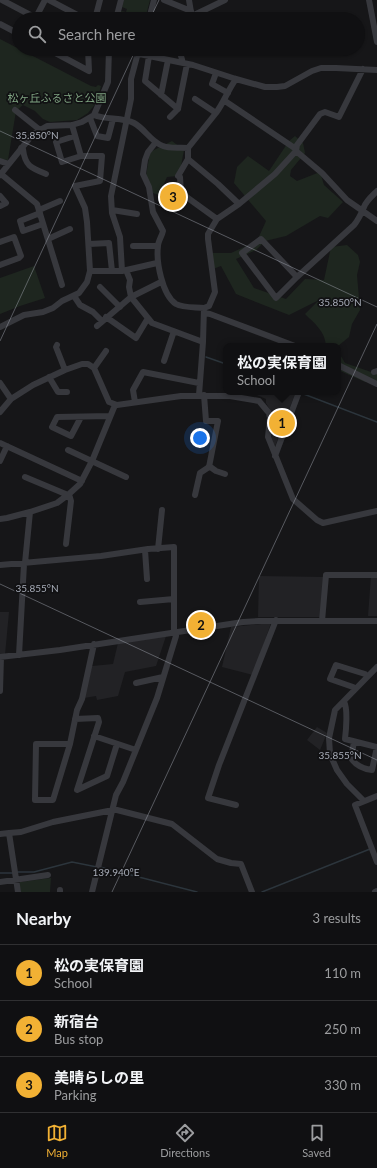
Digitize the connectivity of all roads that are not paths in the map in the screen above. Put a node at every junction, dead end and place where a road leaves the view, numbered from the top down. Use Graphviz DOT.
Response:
graph roads {
  1 [pos="2,0"];
  2 [pos="45,0"];
  3 [pos="49,0"];
  4 [pos="99,0"];
  5 [pos="121,0"];
  6 [pos="154,0"];
  7 [pos="164,0"];
  8 [pos="189,0"];
  9 [pos="225,0"];
  10 [pos="369,0"];
  11 [pos="23,12"];
  12 [pos="39,12"];
  13 [pos="72,12"];
  14 [pos="96,12"];
  15 [pos="118,12"];
  16 [pos="151,12"];
  17 [pos="186,12"];
  18 [pos="191,12"];
  19 [pos="198,12"];
  20 [pos="0,24"];
  21 [pos="12,30"];
  22 [pos="377,42"];
  23 [pos="62,56"];
  24 [pos="88,56"];
  25 [pos="109,56"];
  26 [pos="138,56"];
  27 [pos="149,56"];
  28 [pos="182,56"];
  29 [pos="168,60"];
  30 [pos="185,64"];
  31 [pos="377,67"];
  32 [pos="363,70"];
  33 [pos="374,70"];
  34 [pos="216,73"];
  35 [pos="236,80"];
  36 [pos="228,93"];
  37 [pos="162,95"];
  38 [pos="195,98"];
  39 [pos="225,101"];
  40 [pos="178,109"];
  41 [pos="14,110"];
  42 [pos="216,113"];
  43 [pos="92,117"];
  44 [pos="170,118"];
  45 [pos="113,119"];
  46 [pos="126,120"];
  47 [pos="72,125"];
  48 [pos="40,130"];
  49 [pos="75,136"];
  50 [pos="156,142"];
  51 [pos="21,148"];
  52 [pos="188,148"];
  53 [pos="296,150"];
  54 [pos="81,156"];
  55 [pos="188,159"];
  56 [pos="0,161"];
  57 [pos="9,164"];
  58 [pos="0,174"];
  59 [pos="46,174"];
  60 [pos="377,191"];
  61 [pos="0,196"];
  62 [pos="60,201"];
  63 [pos="239,204"];
  64 [pos="0,206"];
  65 [pos="112,210"];
  66 [pos="363,211"];
  67 [pos="39,212"];
  68 [pos="137,214"];
  69 [pos="217,219"];
  70 [pos="377,221"];
  71 [pos="43,224"];
  72 [pos="70,229"];
  73 [pos="48,239"];
  74 [pos="0,242"];
  75 [pos="89,244"];
  76 [pos="133,246"];
  77 [pos="158,246"];
  78 [pos="157,263"];
  79 [pos="0,265"];
  80 [pos="112,271"];
  81 [pos="124,271"];
  82 [pos="90,272"];
  83 [pos="297,277"];
  84 [pos="161,282"];
  85 [pos="62,285"];
  86 [pos="100,287"];
  87 [pos="74,296"];
  88 [pos="131,297"];
  89 [pos="120,307"];
  90 [pos="204,311"];
  91 [pos="148,318"];
  92 [pos="102,321"];
  93 [pos="0,327"];
  94 [pos="174,331"];
  95 [pos="203,342"];
  96 [pos="287,343"];
  97 [pos="57,345"];
  98 [pos="106,351"];
  99 [pos="164,361"];
  100 [pos="341,366"];
  101 [pos="94,368"];
  102 [pos="65,370"];
  103 [pos="49,377"];
  104 [pos="0,383"];
  105 [pos="199,383"];
  106 [pos="377,384"];
  107 [pos="67,392"];
  108 [pos="201,395"];
  109 [pos="298,395"];
  110 [pos="11,399"];
  111 [pos="134,402"];
  112 [pos="115,405"];
  113 [pos="0,412"];
  114 [pos="110,416"];
  115 [pos="81,417"];
  116 [pos="0,443"];
  117 [pos="7,446"];
  118 [pos="68,450"];
  119 [pos="275,456"];
  120 [pos="0,461"];
  121 [pos="92,461"];
  122 [pos="209,466"];
  123 [pos="225,474"];
  124 [pos="25,477"];
  125 [pos="126,477"];
  126 [pos="82,481"];
  127 [pos="68,495"];
  128 [pos="195,495"];
  129 [pos="162,510"];
  130 [pos="377,511"];
  131 [pos="30,512"];
  132 [pos="0,518"];
  133 [pos="66,544"];
  134 [pos="158,549"];
  135 [pos="145,550"];
  136 [pos="24,564"];
  137 [pos="0,565"];
  138 [pos="377,575"];
  139 [pos="147,579"];
  140 [pos="174,599"];
  141 [pos="140,602"];
  142 [pos="276,620"];
  143 [pos="322,621"];
  144 [pos="377,621"];
  145 [pos="175,632"];
  146 [pos="94,644"];
  147 [pos="19,655"];
  148 [pos="0,657"];
  149 [pos="377,667"];
  150 [pos="367,676"];
  151 [pos="163,677"];
  152 [pos="136,683"];
  153 [pos="355,689"];
  154 [pos="0,691"];
  155 [pos="344,702"];
  156 [pos="75,719"];
  157 [pos="94,736"];
  158 [pos="354,742"];
  159 [pos="70,744"];
  160 [pos="117,744"];
  161 [pos="377,747"];
  162 [pos="136,750"];
  163 [pos="377,796"];
  164 [pos="35,800"];
  165 [pos="364,801"];
  166 [pos="236,805"];
  167 [pos="34,808"];
  168 [pos="113,809"];
  169 [pos="9,833"];
  170 [pos="0,834"];
  171 [pos="377,862"];
  172 [pos="48,875"];
  173 [pos="16,879"];
  174 [pos="0,882"];
  175 [pos="18,892"];
  176 [pos="92,892"];
  177 [pos="252,892"];
  1 -- 11 [label="street"];
  2 -- 12 [label="street"];
  3 -- 13 [label="street"];
  4 -- 14 [label="street"];
  5 -- 15 [label="street"];
  6 -- 16 [label="street"];
  7 -- 17 [label="street"];
  8 -- 18 [label="street"];
  9 -- 19 [label="street"];
  10 -- 22 [label="street"];
  20 -- 21 [label="street"];
  23 -- 24 [label="street"];
  25 -- 43 [label="street"];
  26 -- 46 [label="street"];
  27 -- 29 [label="street"];
  27 -- 37 [label="street"];
  28 -- 30 [label="street"];
  29 -- 30 [label="street"];
  29 -- 37 [label="street"];
  30 -- 34 [label="street"];
  30 -- 40 [label="street"];
  31 -- 33 [label="street"];
  32 -- 33 [label="street"];
  32 -- 35 [label="street"];
  32 -- 53 [label="street"];
  34 -- 35 [label="street"];
  34 -- 36 [label="street"];
  35 -- 36 [label="street"];
  36 -- 39 [label="street"];
  37 -- 40 [label="street"];
  38 -- 42 [label="street"];
  39 -- 42 [label="street"];
  39 -- 53 [label="street"];
  40 -- 44 [label="street"];
  41 -- 48 [label="street"];
  42 -- 52 [label="street"];
  43 -- 45 [label="street"];
  43 -- 45 [label="street"];
  43 -- 47 [label="street"];
  45 -- 46 [label="street"];
  46 -- 50 [label="street"];
  46 -- 65 [label="street"];
  47 -- 48 [label="street"];
  47 -- 49 [label="street"];
  48 -- 51 [label="street"];
  49 -- 54 [label="street"];
  49 -- 54 [label="street"];
  50 -- 52 [label="street"];
  50 -- 77 [label="street"];
  51 -- 57 [label="street"];
  51 -- 59 [label="street"];
  52 -- 55 [label="street"];
  53 -- 63 [label="street"];
  53 -- 66 [label="street"];
  54 -- 75 [label="street"];
  55 -- 63 [label="street"];
  55 -- 69 [label="street"];
  56 -- 57 [label="street"];
  57 -- 58 [label="street"];
  58 -- 67 [label="street"];
  60 -- 66 [label="street"];
  61 -- 64 [label="street"];
  62 -- 67 [label="street"];
  63 -- 69 [label="street"];
  65 -- 68 [label="street"];
  65 -- 81 [label="street"];
  66 -- 70 [label="street"];
  66 -- 83 [label="street"];
  67 -- 71 [label="street"];
  67 -- 71 [label="street"];
  69 -- 90 [label="street"];
  71 -- 73 [label="street"];
  72 -- 73 [label="street"];
  73 -- 85 [label="street"];
  74 -- 79 [label="street"];
  75 -- 80 [label="street"];
  75 -- 82 [label="street"];
  76 -- 77 [label="street"];
  77 -- 78 [label="street"];
  78 -- 81 [label="street"];
  78 -- 84 [label="street"];
  80 -- 81 [label="street"];
  80 -- 82 [label="street"];
  81 -- 88 [label="street"];
  82 -- 87 [label="street"];
  83 -- 83 [label="street"];
  84 -- 88 [label="street"];
  84 -- 90 [label="street"];
  86 -- 89 [label="street"];
  87 -- 92 [label="street"];
  87 -- 93 [label="street"];
  88 -- 89 [label="street"];
  88 -- 91 [label="street"];
  89 -- 92 [label="street"];
  90 -- 95 [label="street"];
  90 -- 96 [label="street"];
  91 -- 92 [label="street"];
  91 -- 94 [label="street"];
  94 -- 95 [label="street"];
  94 -- 99 [label="street"];
  95 -- 105 [label="street"];
  97 -- 102 [label="street"];
  98 -- 101 [label="street"];
  100 -- 106 [label="street"];
  101 -- 102 [label="street"];
  101 -- 112 [label="street"];
  102 -- 103 [label="street"];
  103 -- 107 [label="street"];
  103 -- 110 [label="street"];
  104 -- 110 [label="street"];
  105 -- 108 [label="street"];
  105 -- 111 [label="street"];
  108 -- 111 [label="street"];
  108 -- 119 [label="street"];
  108 -- 122 [label="street"];
  109 -- 119 [label="street"];
  110 -- 113 [label="street"];
  111 -- 112 [label="street"];
  112 -- 114 [label="street"];
  114 -- 115 [label="street"];
  114 -- 121 [label="street"];
  115 -- 115 [label="street"];
  116 -- 117 [label="street"];
  117 -- 120 [label="street"];
  117 -- 126 [label="street"];
  118 -- 121 [label="street"];
  119 -- 130 [label="street"];
  121 -- 125 [label="street"];
  121 -- 126 [label="street"];
  122 -- 123 [label="street"];
  122 -- 128 [label="street"];
  124 -- 127 [label="street"];
  126 -- 127 [label="street"];
  127 -- 131 [label="street"];
  127 -- 133 [label="street"];
  129 -- 134 [label="street"];
  131 -- 132 [label="street"];
  131 -- 136 [label="street"];
  134 -- 135 [label="street"];
  134 -- 140 [label="street"];
  135 -- 136 [label="street"];
  135 -- 139 [label="street"];
  136 -- 137 [label="street"];
  136 -- 147 [label="street"];
  138 -- 143 [label="street"];
  140 -- 141 [label="street"];
  140 -- 145 [label="street"];
  142 -- 143 [label="street"];
  142 -- 145 [label="street"];
  142 -- 166 [label="street"];
  143 -- 144 [label="street"];
  145 -- 146 [label="street"];
  145 -- 151 [label="street"];
  146 -- 147 [label="street"];
  146 -- 156 [label="street"];
  147 -- 148 [label="street"];
  148 -- 154 [label="street"];
  149 -- 150 [label="street"];
  150 -- 153 [label="street"];
  150 -- 153 [label="street"];
  151 -- 152 [label="street"];
  151 -- 162 [label="street"];
  153 -- 155 [label="street"];
  155 -- 158 [label="street"];
  155 -- 165 [label="street"];
  156 -- 157 [label="street"];
  156 -- 159 [label="street"];
  157 -- 160 [label="street"];
  157 -- 160 [label="street"];
  158 -- 161 [label="street"];
  158 -- 161 [label="street"];
  159 -- 164 [label="street"];
  159 -- 164 [label="street"];
  160 -- 162 [label="street"];
  162 -- 168 [label="street"];
  163 -- 165 [label="street"];
  164 -- 167 [label="street"];
  165 -- 171 [label="street"];
  168 -- 169 [label="street"];
  168 -- 176 [label="street"];
  168 -- 177 [label="street"];
  169 -- 170 [label="street"];
  169 -- 173 [label="street"];
  172 -- 173 [label="street"];
  173 -- 174 [label="street"];
  173 -- 175 [label="street"];
}
